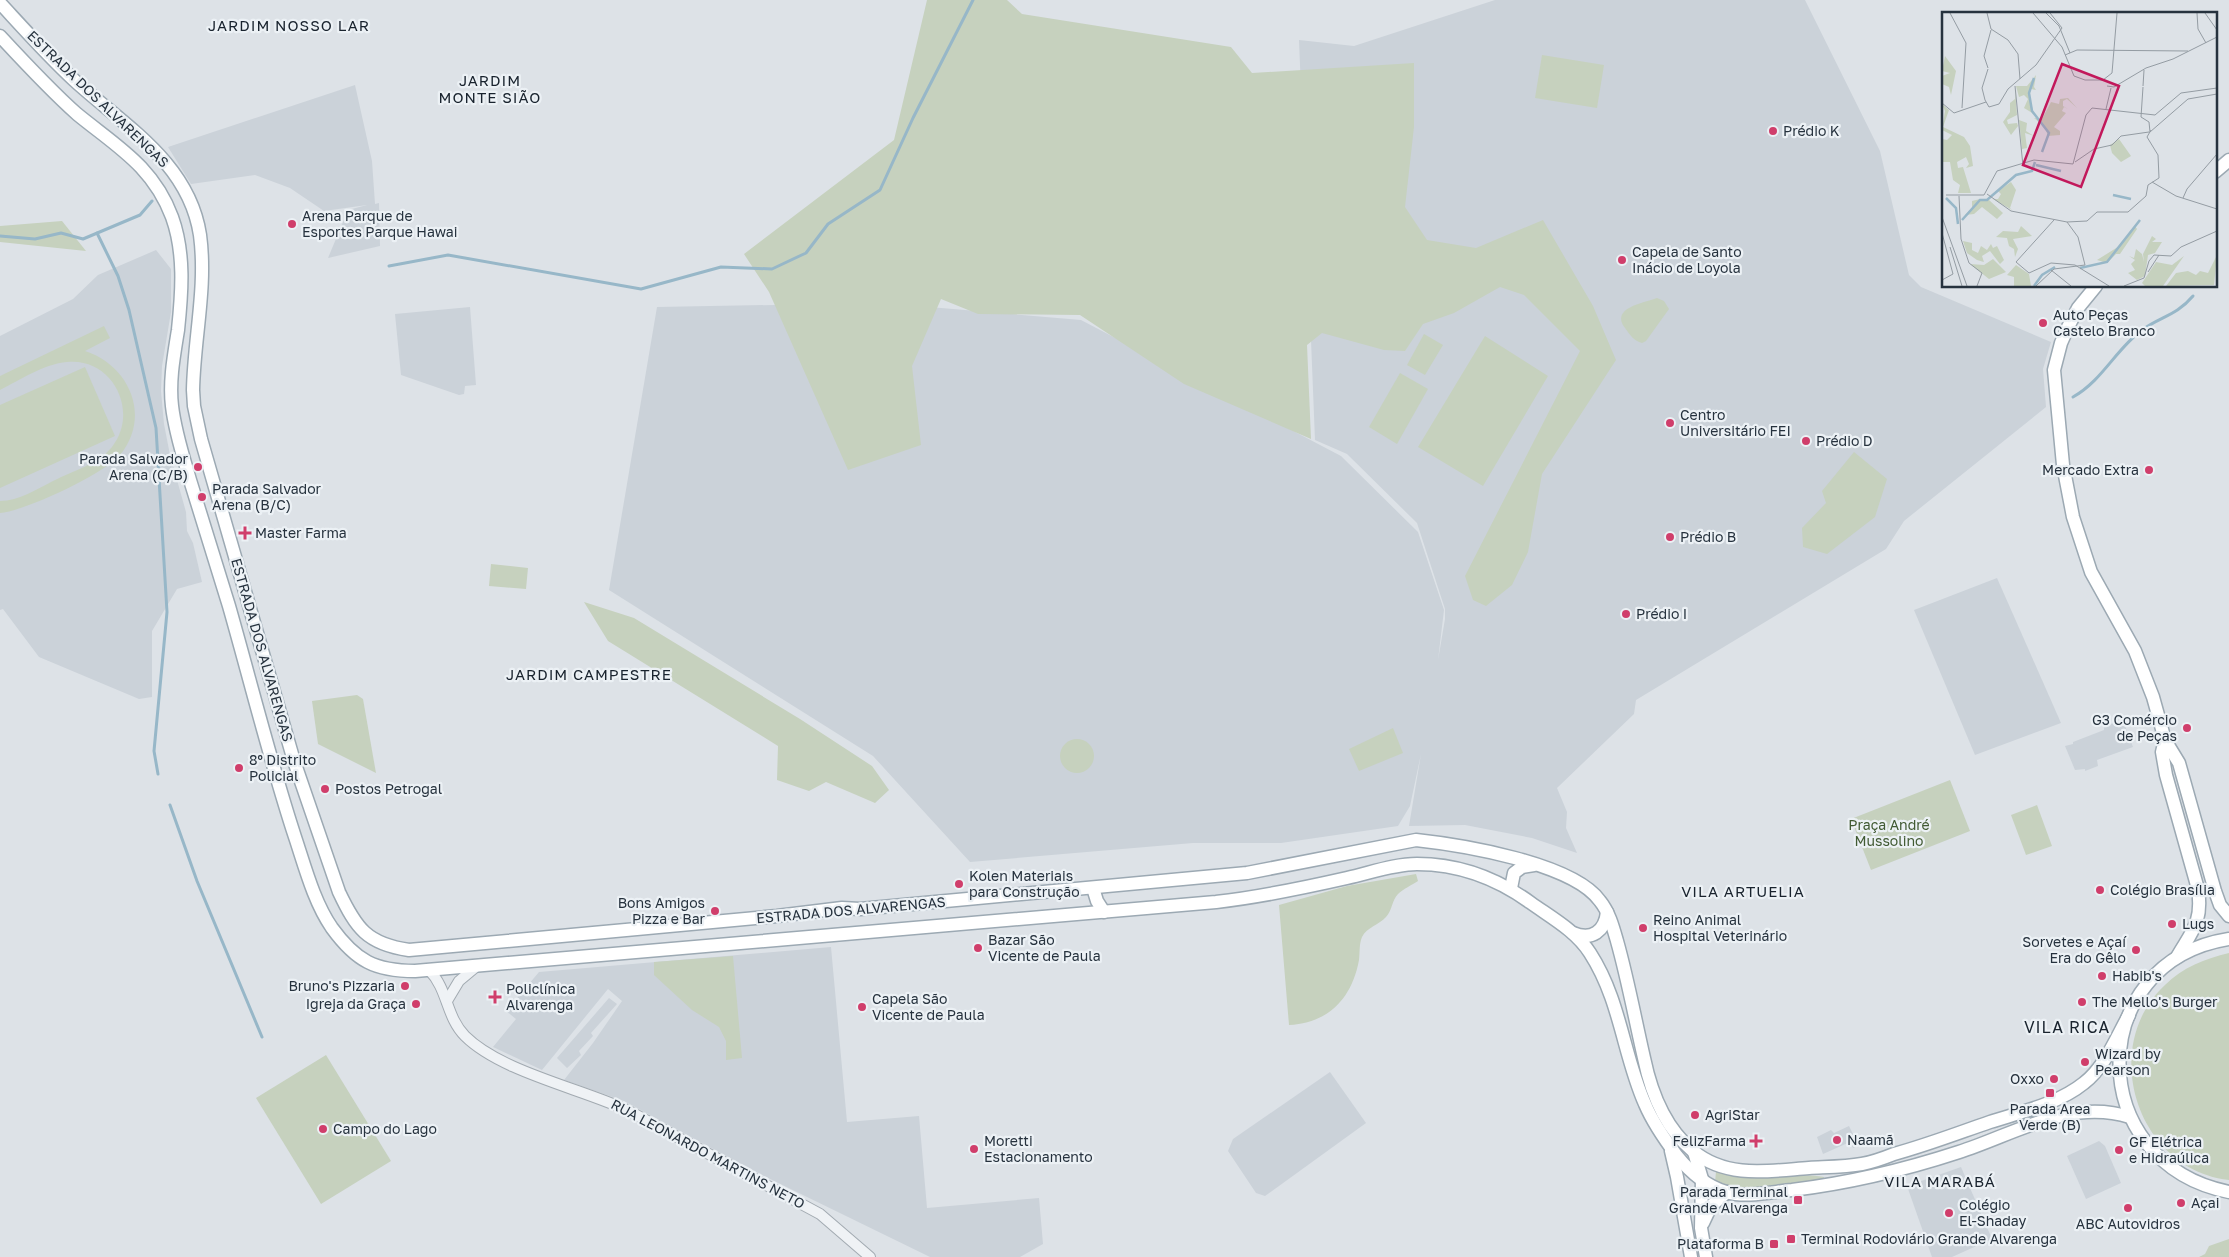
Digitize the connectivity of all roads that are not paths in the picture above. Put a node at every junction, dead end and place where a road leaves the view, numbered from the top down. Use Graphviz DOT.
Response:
graph roads {
  1 [pos="0,3"];
  2 [pos="0,36"];
  3 [pos="2229,160"];
  4 [pos="2216,171"];
  5 [pos="2094,288"];
  6 [pos="207,536"];
  7 [pos="234,550"];
  8 [pos="2165,740"];
  9 [pos="1534,865"];
  10 [pos="1093,888"];
  11 [pos="1511,888"];
  12 [pos="1023,895"];
  13 [pos="1104,912"];
  14 [pos="1607,912"];
  15 [pos="2229,916"];
  16 [pos="1024,918"];
  17 [pos="1574,933"];
  18 [pos="2229,939"];
  19 [pos="2176,959"];
  20 [pos="477,966"];
  21 [pos="429,970"];
  22 [pos="447,1001"];
  23 [pos="2129,1015"];
  24 [pos="2130,1117"];
  25 [pos="1670,1146"];
  26 [pos="1694,1152"];
  27 [pos="1862,1164"];
  28 [pos="1702,1180"];
  29 [pos="1843,1184"];
  30 [pos="1727,1192"];
  31 [pos="2229,1192"];
  32 [pos="1700,1228"];
  33 [pos="870,1257"];
  34 [pos="1691,1257"];
  35 [pos="1706,1257"];
  1 -- 7 [label="main road, ESTRADA DOS ALVARENGAS"];
  2 -- 6 [label="main road, ESTRADA DOS ALVARENGAS"];
  3 -- 4 [label="main road"];
  5 -- 8 [label="main road"];
  6 -- 7 [label="main road"];
  6 -- 21 [label="main road, ESTRADA DOS ALVARENGAS"];
  7 -- 12 [label="main road, ESTRADA DOS ALVARENGAS"];
  8 -- 15 [label="main road"];
  8 -- 19 [label="main road"];
  9 -- 10 [label="main road, ESTRADA DOS ALVARENGAS"];
  9 -- 11 [label="main road"];
  9 -- 14 [label="main road, ESTRADA DOS ALVARENGAS"];
  10 -- 12 [label="main road, ESTRADA DOS ALVARENGAS"];
  10 -- 13 [label="main road"];
  11 -- 13 [label="main road, ESTRADA DOS ALVARENGAS"];
  11 -- 17 [label="main road, ESTRADA DOS ALVARENGAS"];
  12 -- 16 [label="main road"];
  13 -- 16 [label="main road, ESTRADA DOS ALVARENGAS"];
  14 -- 17 [label="main road"];
  14 -- 26 [label="main road, ESTRADA DOS ALVARENGAS"];
  16 -- 20 [label="main road, ESTRADA DOS ALVARENGAS"];
  17 -- 25 [label="main road, ESTRADA DOS ALVARENGAS"];
  18 -- 19 [label="main road"];
  19 -- 23 [label="main road"];
  20 -- 21 [label="main road, ESTRADA DOS ALVARENGAS"];
  20 -- 22 [label="street"];
  21 -- 22 [label="street, RUA LEONARDO MARTINS NETO"];
  22 -- 33 [label="street, RUA LEONARDO MARTINS NETO"];
  23 -- 24 [label="main road"];
  23 -- 27 [label="main road, ESTRADA DOS ALVARENGAS"];
  24 -- 29 [label="main road, ESTRADA DOS ALVARENGAS"];
  24 -- 31 [label="main road"];
  25 -- 28 [label="main road, ESTRADA DOS ALVARENGAS"];
  25 -- 34 [label="main road"];
  26 -- 27 [label="main road, ESTRADA DOS ALVARENGAS"];
  26 -- 28 [label="main road"];
  27 -- 29 [label="main road"];
  28 -- 30 [label="main road, ESTRADA DOS ALVARENGAS"];
  28 -- 32 [label="main road"];
  29 -- 30 [label="main road, ESTRADA DOS ALVARENGAS"];
  30 -- 32 [label="main road"];
  32 -- 35 [label="main road"];
}
